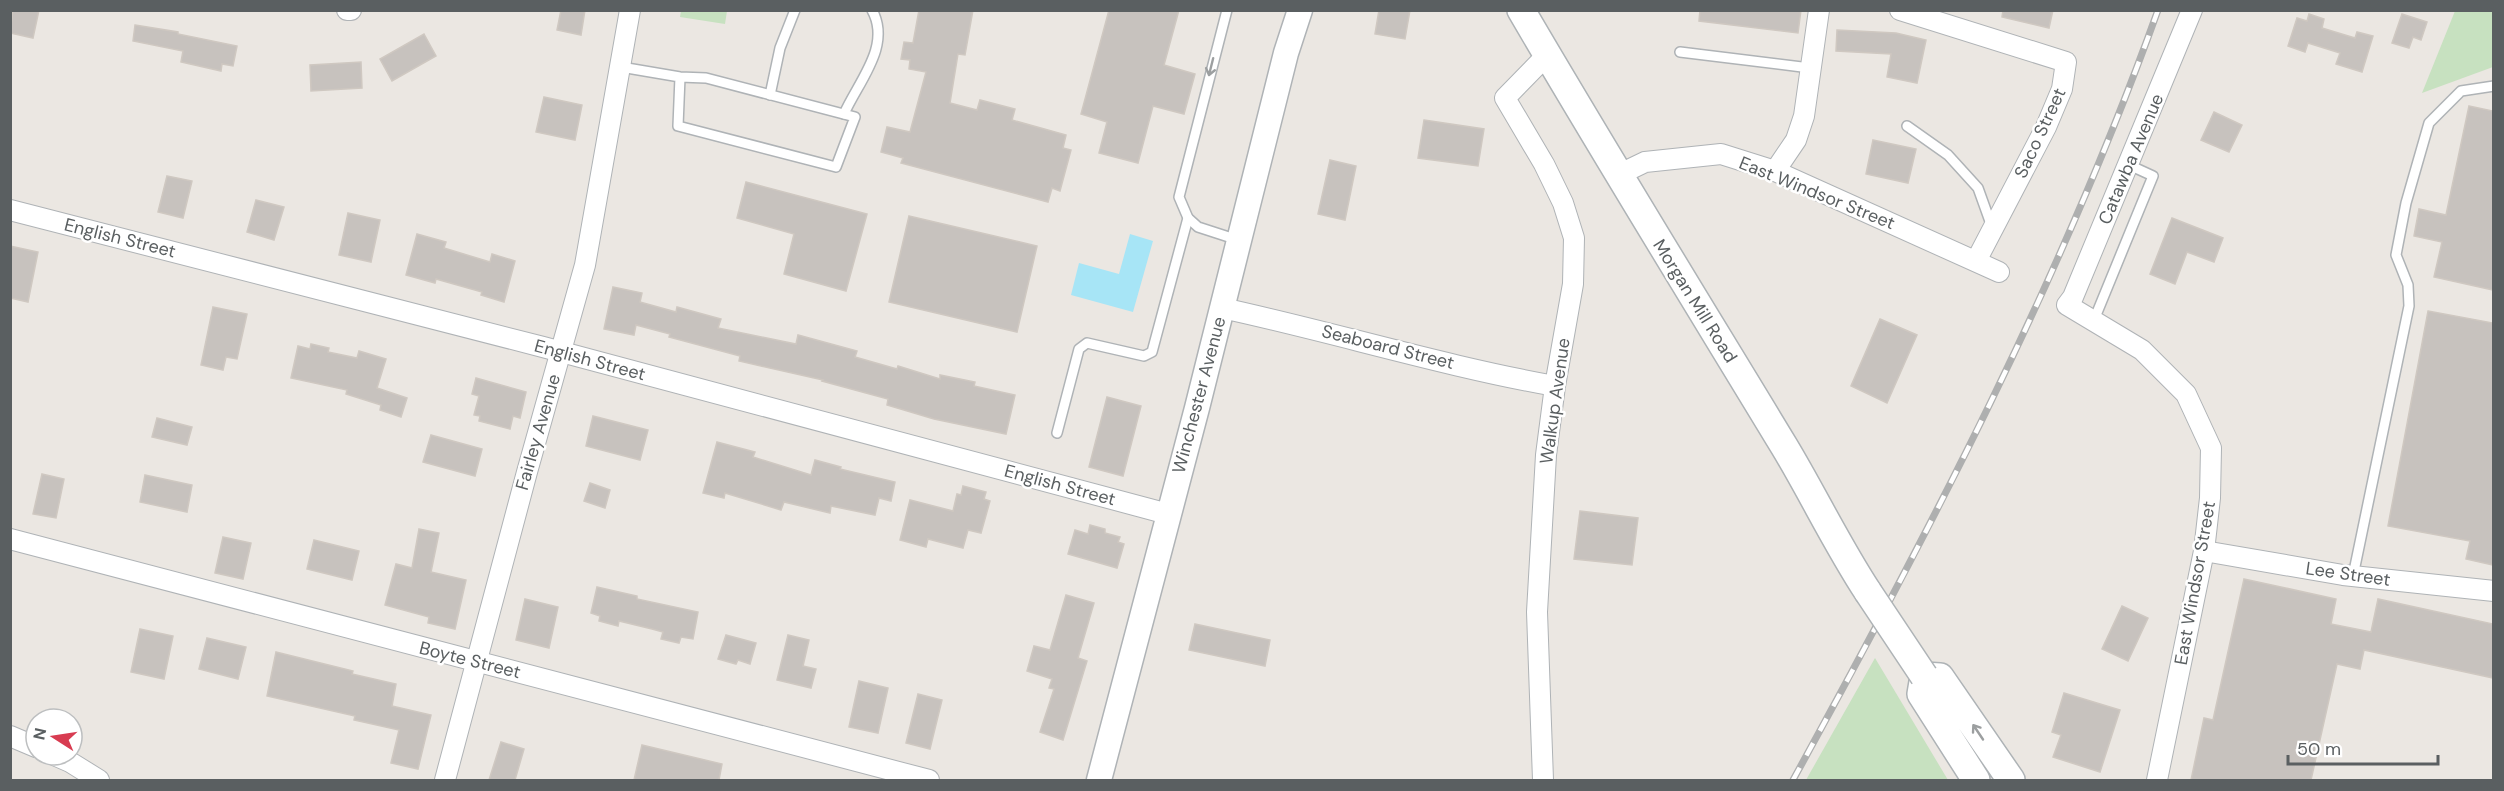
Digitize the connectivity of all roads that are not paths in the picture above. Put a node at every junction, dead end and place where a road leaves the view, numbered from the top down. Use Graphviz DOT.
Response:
graph roads {
  1 [pos="630,10"];
  2 [pos="795,10"];
  3 [pos="872,10"];
  4 [pos="1227,10"];
  5 [pos="1299,10"];
  6 [pos="1521,10"];
  7 [pos="1819,10"];
  8 [pos="1900,10"];
  9 [pos="2192,10"];
  10 [pos="1680,52"];
  11 [pos="1547,55"];
  12 [pos="621,67"];
  13 [pos="1810,69"];
  14 [pos="680,77"];
  15 [pos="2493,86"];
  16 [pos="770,95"];
  17 [pos="844,114"];
  18 [pos="1907,126"];
  19 [pos="2129,165"];
  20 [pos="1775,171"];
  21 [pos="1618,175"];
  22 [pos="10,210"];
  23 [pos="1188,218"];
  24 [pos="1993,229"];
  25 [pos="1239,240"];
  26 [pos="1976,261"];
  27 [pos="1999,272"];
  28 [pos="2067,305"];
  29 [pos="1222,308"];
  30 [pos="2094,320"];
  31 [pos="560,352"];
  32 [pos="1555,386"];
  33 [pos="1057,434"];
  34 [pos="1168,514"];
  35 [pos="10,539"];
  36 [pos="2204,551"];
  37 [pos="2353,576"];
  38 [pos="2493,591"];
  39 [pos="476,662"];
  40 [pos="1924,676"];
  41 [pos="10,736"];
  42 [pos="24,742"];
  43 [pos="76,767"];
  44 [pos="99,780"];
  45 [pos="445,780"];
  46 [pos="929,780"];
  47 [pos="1099,780"];
  48 [pos="1543,780"];
  49 [pos="1976,780"];
  50 [pos="2011,780"];
  51 [pos="2157,780"];
  1 -- 12 [label="street, Fairley Avenue"];
  2 -- 16 [label="lane"];
  3 -- 17 [label="lane"];
  4 -- 23 [label="lane, one-way"];
  5 -- 25 [label="street, Winchester Avenue"];
  6 -- 11 [label="main road, Morgan Mill Road"];
  7 -- 13 [label="street"];
  8 -- 24 [label="street, Saco Street"];
  9 -- 19 [label="street, Catawba Avenue"];
  10 -- 13 [label="lane"];
  11 -- 21 [label="main road, Morgan Mill Road"];
  11 -- 32 [label="street, Walkup Avenue"];
  12 -- 14 [label="lane"];
  12 -- 31 [label="street, Fairley Avenue"];
  13 -- 20 [label="street"];
  14 -- 16 [label="lane"];
  14 -- 17 [label="lane"];
  15 -- 37 [label="lane"];
  16 -- 17 [label="lane"];
  18 -- 24 [label="lane"];
  19 -- 28 [label="street, Catawba Avenue"];
  19 -- 30 [label="lane"];
  20 -- 21 [label="street, East Windsor Street"];
  20 -- 26 [label="street, East Windsor Street"];
  21 -- 40 [label="main road, Morgan Mill Road, bridge"];
  22 -- 31 [label="street, English Street"];
  23 -- 25 [label="lane"];
  23 -- 33 [label="lane"];
  24 -- 26 [label="street, Saco Street"];
  25 -- 29 [label="street, Winchester Avenue"];
  26 -- 27 [label="street, East Windsor Street"];
  28 -- 30 [label="street, East Windsor Street"];
  29 -- 32 [label="street, Seaboard Street"];
  29 -- 34 [label="street, Winchester Avenue"];
  30 -- 36 [label="street, East Windsor Street"];
  31 -- 34 [label="street, English Street"];
  31 -- 39 [label="street, Fairley Avenue"];
  32 -- 48 [label="street, Walkup Avenue"];
  34 -- 47 [label="street, Winchester Avenue"];
  35 -- 39 [label="street, Boyte Street"];
  36 -- 37 [label="street, Lee Street"];
  36 -- 51 [label="street, East Windsor Street"];
  37 -- 38 [label="street, Lee Street"];
  39 -- 45 [label="street, Fairley Avenue"];
  39 -- 46 [label="street, Boyte Street"];
  40 -- 49 [label="main road"];
  50 -- 40 [label="main road, one-way"];
  41 -- 42 [label="street"];
  43 -- 44 [label="street"];
}
